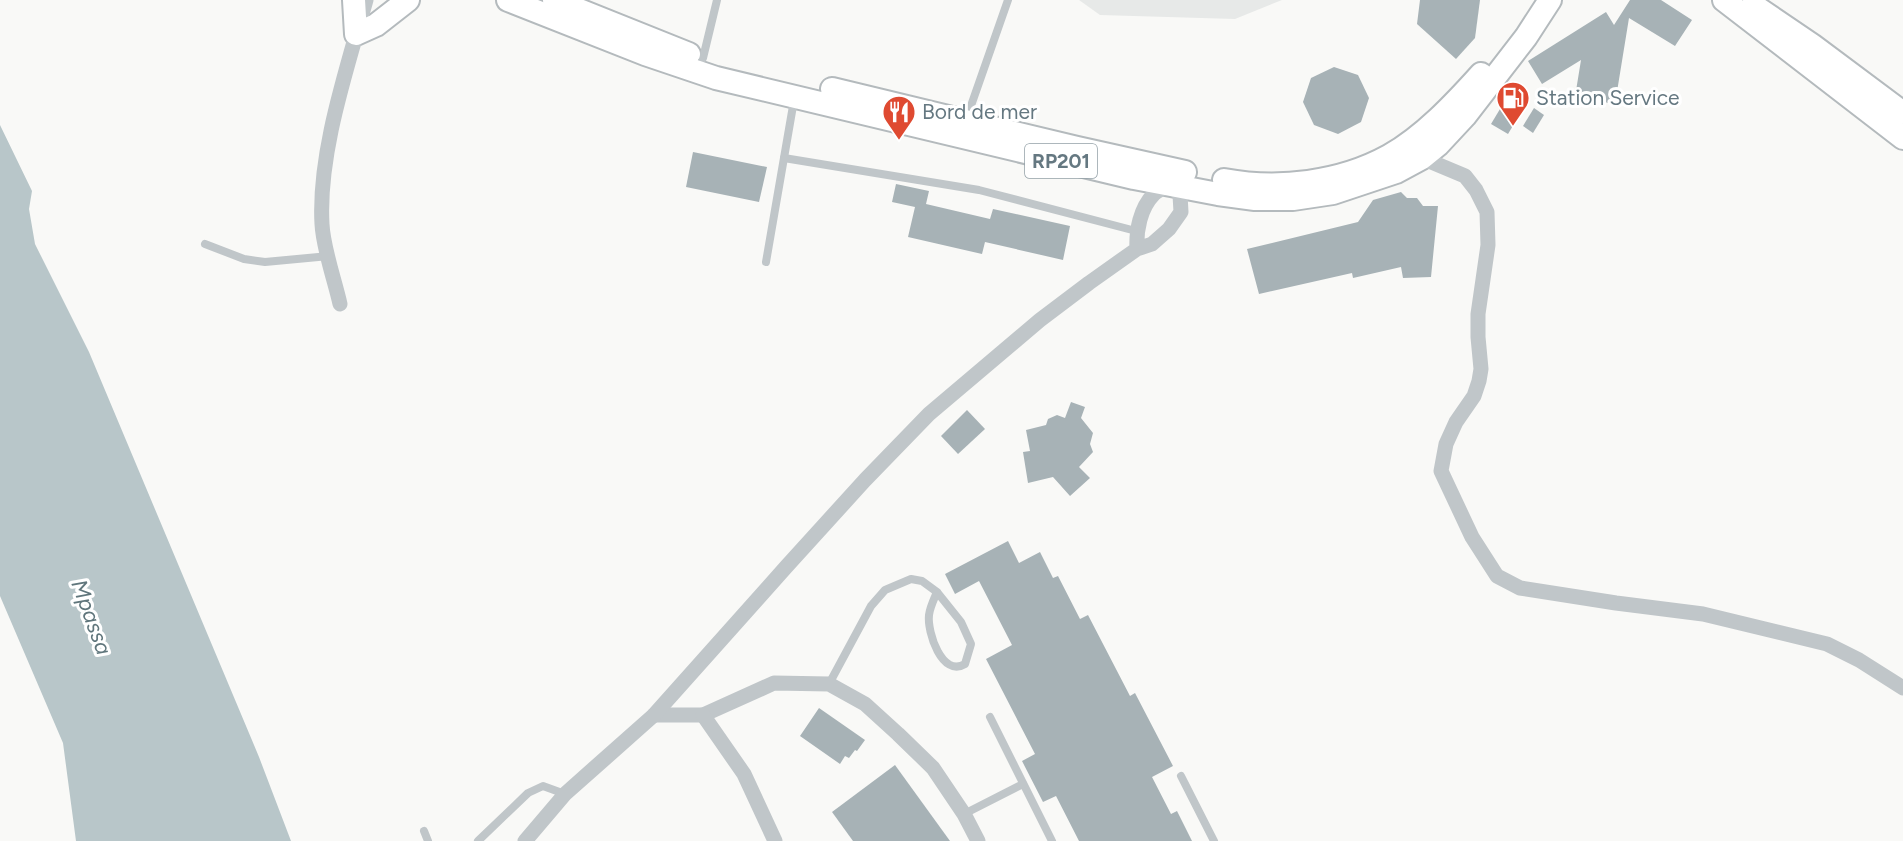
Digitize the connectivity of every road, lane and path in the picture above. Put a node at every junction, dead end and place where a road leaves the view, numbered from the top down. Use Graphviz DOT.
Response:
graph roads {
  1 [pos="354,0"];
  2 [pos="366,0"];
  3 [pos="408,0"];
  4 [pos="508,0"];
  5 [pos="554,0"];
  6 [pos="717,0"];
  7 [pos="1008,0"];
  8 [pos="1535,0"];
  9 [pos="1550,0"];
  10 [pos="1724,0"];
  11 [pos="1746,0"];
  12 [pos="356,34"];
  13 [pos="703,58"];
  14 [pos="795,95"];
  15 [pos="1903,113"];
  16 [pos="965,122"];
  17 [pos="1903,138"];
  18 [pos="784,158"];
  19 [pos="1422,158"];
  20 [pos="1171,184"];
  21 [pos="1136,231"];
  22 [pos="205,244"];
  23 [pos="1137,249"];
  24 [pos="329,256"];
  25 [pos="766,262"];
  26 [pos="340,304"];
  27 [pos="937,592"];
  28 [pos="828,684"];
  29 [pos="1903,688"];
  30 [pos="654,715"];
  31 [pos="703,715"];
  32 [pos="990,717"];
  33 [pos="1181,776"];
  34 [pos="1023,784"];
  35 [pos="565,794"];
  36 [pos="964,814"];
  37 [pos="424,831"];
  38 [pos="428,841"];
  39 [pos="478,841"];
  40 [pos="525,841"];
  41 [pos="775,841"];
  42 [pos="978,841"];
  43 [pos="1052,841"];
  44 [pos="1214,841"];
  1 -- 12 [label="main road"];
  2 -- 12 [label="street"];
  3 -- 12 [label="main road"];
  4 -- 14 [label="main road, RP201"];
  5 -- 13 [label="main road, RP201"];
  6 -- 13 [label="lane"];
  7 -- 16 [label="lane"];
  8 -- 16 [label="main road, RP201"];
  9 -- 19 [label="main road, RP201"];
  10 -- 17 [label="main road"];
  11 -- 15 [label="main road"];
  12 -- 24 [label="street"];
  13 -- 16 [label="main road, RP201"];
  14 -- 18 [label="lane"];
  14 -- 20 [label="main road, RP201"];
  18 -- 21 [label="lane"];
  18 -- 25 [label="lane"];
  19 -- 20 [label="main road, RP201"];
  19 -- 29 [label="street"];
  20 -- 21 [label="street"];
  20 -- 23 [label="street"];
  21 -- 23 [label="street"];
  22 -- 24 [label="lane"];
  23 -- 30 [label="street"];
  24 -- 26 [label="street"];
  27 -- 27 [label="lane"];
  27 -- 28 [label="lane"];
  28 -- 31 [label="street"];
  28 -- 36 [label="street"];
  30 -- 31 [label="street"];
  30 -- 35 [label="street"];
  31 -- 41 [label="street"];
  32 -- 34 [label="lane"];
  33 -- 44 [label="lane"];
  34 -- 36 [label="lane"];
  34 -- 43 [label="lane"];
  35 -- 39 [label="lane"];
  35 -- 40 [label="street"];
  36 -- 42 [label="street"];
  37 -- 38 [label="lane"];
}
